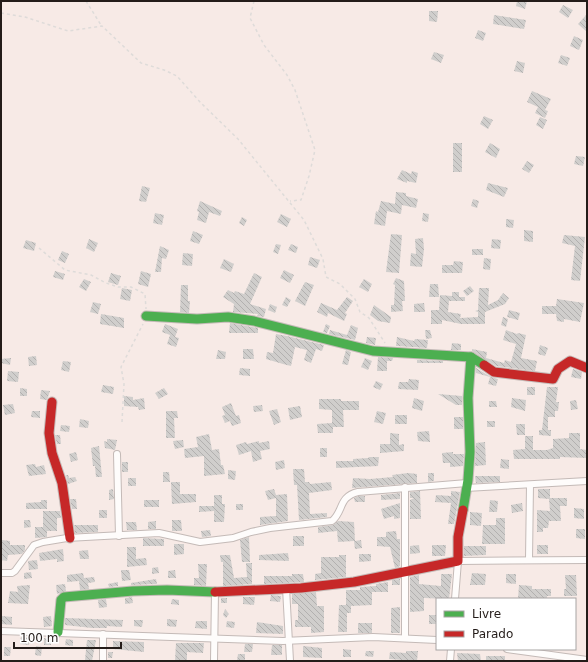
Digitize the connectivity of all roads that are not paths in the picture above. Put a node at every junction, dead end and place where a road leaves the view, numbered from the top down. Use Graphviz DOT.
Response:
graph roads {
  1 [pos="146,316"];
  2 [pos="471,357"];
  3 [pos="587,368"];
  4 [pos="52,402"];
  5 [pos="117,454"];
  6 [pos="587,481"];
  7 [pos="530,485"];
  8 [pos="467,486"];
  9 [pos="405,487"];
  10 [pos="120,536"];
  11 [pos="70,538"];
  12 [pos="529,560"];
  13 [pos="587,560"];
  14 [pos="458,561"];
  15 [pos="406,571"];
  16 [pos="1,573"];
  17 [pos="286,588"];
  18 [pos="215,592"];
  19 [pos="455,598"];
  20 [pos="1,631"];
  21 [pos="58,632"];
  22 [pos="103,634"];
  23 [pos="405,638"];
  24 [pos="215,639"];
  25 [pos="290,640"];
  26 [pos="436,640"];
  27 [pos="451,650"];
  28 [pos="514,650"];
  29 [pos="587,660"];
  30 [pos="103,661"];
  31 [pos="214,661"];
  32 [pos="290,661"];
  33 [pos="450,661"];
  1 -- 2 [label="street"];
  2 -- 3 [label="street"];
  2 -- 8 [label="street"];
  4 -- 11 [label="street"];
  5 -- 10 [label="street"];
  6 -- 7 [label="street"];
  7 -- 8 [label="street"];
  7 -- 12 [label="street"];
  8 -- 9 [label="street"];
  8 -- 14 [label="street"];
  9 -- 10 [label="street"];
  9 -- 15 [label="street"];
  10 -- 11 [label="street"];
  11 -- 16 [label="street"];
  12 -- 13 [label="street"];
  12 -- 14 [label="street"];
  14 -- 15 [label="street"];
  14 -- 19 [label="street"];
  15 -- 17 [label="street"];
  15 -- 23 [label="street"];
  17 -- 18 [label="street"];
  17 -- 25 [label="street"];
  18 -- 21 [label="street"];
  18 -- 24 [label="street"];
  20 -- 21 [label="street"];
  21 -- 22 [label="street"];
  22 -- 24 [label="street"];
  22 -- 30 [label="street"];
  23 -- 25 [label="street"];
  23 -- 26 [label="street"];
  24 -- 25 [label="street"];
  24 -- 31 [label="street"];
  25 -- 32 [label="street"];
  27 -- 33 [label="street"];
  28 -- 29 [label="street"];
}
